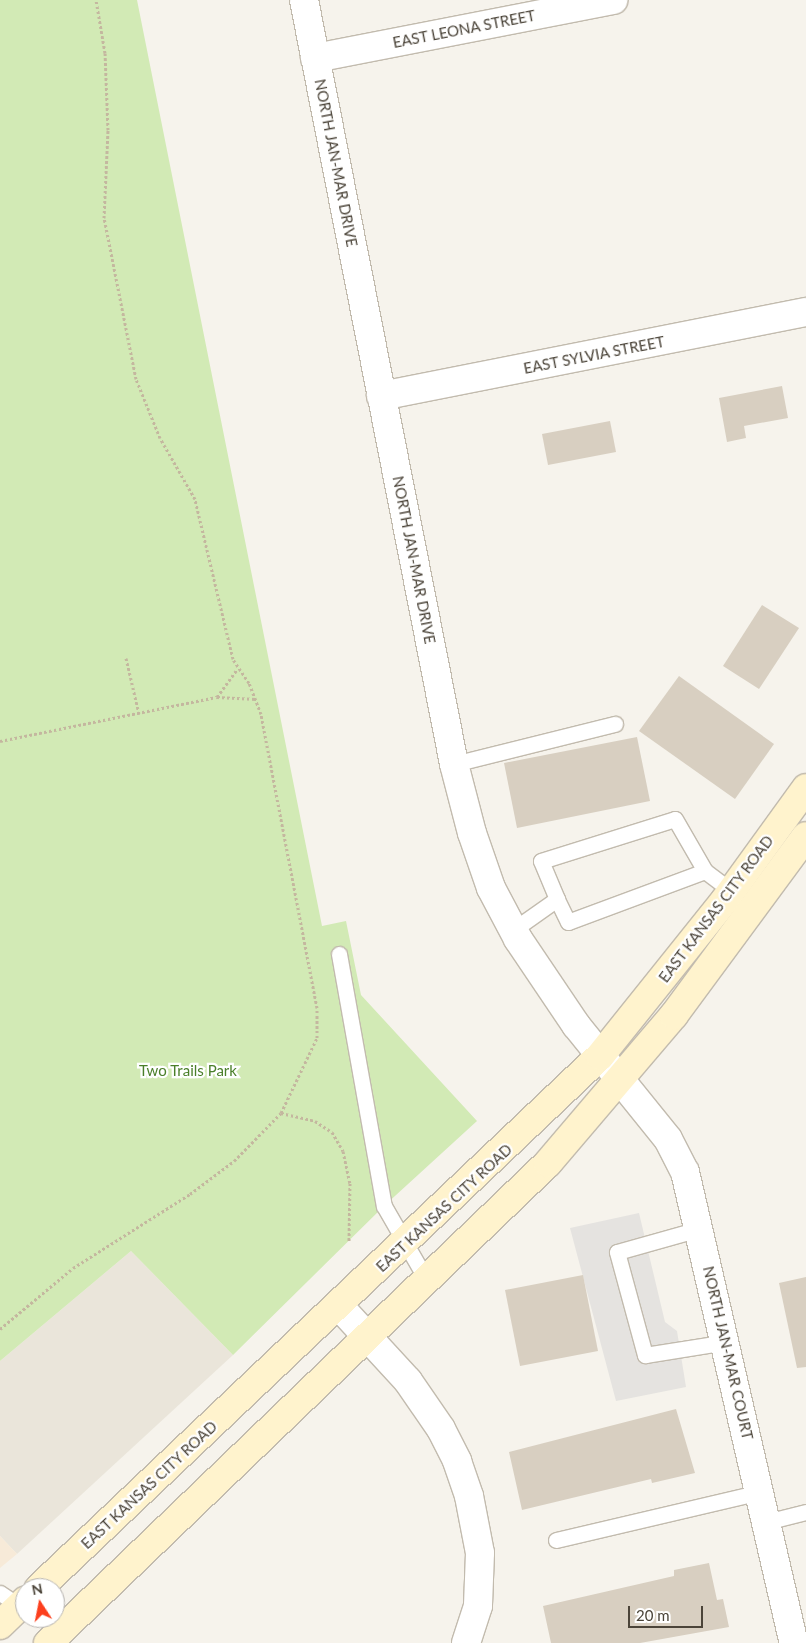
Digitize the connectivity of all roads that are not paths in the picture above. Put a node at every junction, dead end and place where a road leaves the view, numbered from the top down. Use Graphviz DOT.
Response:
graph roads {
  1 [pos="304,0"];
  2 [pos="613,0"];
  3 [pos="315,58"];
  4 [pos="806,312"];
  5 [pos="382,396"];
  6 [pos="616,724"];
  7 [pos="454,764"];
  8 [pos="806,788"];
  9 [pos="806,836"];
  10 [pos="706,871"];
  11 [pos="732,891"];
  12 [pos="557,899"];
  13 [pos="513,930"];
  14 [pos="339,954"];
  15 [pos="600,1056"];
  16 [pos="621,1082"];
  17 [pos="700,1229"];
  18 [pos="406,1243"];
  19 [pos="426,1279"];
  20 [pos="339,1306"];
  21 [pos="367,1336"];
  22 [pos="726,1342"];
  23 [pos="760,1492"];
  24 [pos="806,1512"];
  25 [pos="766,1522"];
  26 [pos="556,1540"];
  27 [pos="50,1578"];
  28 [pos="48,1643"];
  29 [pos="466,1643"];
  30 [pos="794,1643"];
  1 -- 3 [label="street, NORTH JAN-MAR DRIVE"];
  2 -- 3 [label="street, EAST LEONA STREET"];
  3 -- 5 [label="street, NORTH JAN-MAR DRIVE"];
  4 -- 5 [label="street, EAST SYLVIA STREET"];
  5 -- 7 [label="street, NORTH JAN-MAR DRIVE"];
  6 -- 7 [label="lane"];
  7 -- 13 [label="street, NORTH JAN-MAR DRIVE"];
  8 -- 11 [label="main road, EAST KANSAS CITY ROAD"];
  9 -- 16 [label="main road, EAST KANSAS CITY ROAD"];
  10 -- 11 [label="lane"];
  10 -- 12 [label="lane"];
  10 -- 12 [label="lane"];
  11 -- 15 [label="main road, EAST KANSAS CITY ROAD"];
  12 -- 13 [label="lane"];
  13 -- 15 [label="street, NORTH JAN-MAR DRIVE"];
  14 -- 18 [label="lane"];
  15 -- 16 [label="street, NORTH JAN-MAR DRIVE"];
  15 -- 18 [label="main road, EAST KANSAS CITY ROAD"];
  16 -- 17 [label="street, NORTH JAN-MAR COURT"];
  16 -- 19 [label="main road, EAST KANSAS CITY ROAD"];
  17 -- 22 [label="street, NORTH JAN-MAR COURT"];
  17 -- 22 [label="lane"];
  18 -- 19 [label="lane"];
  18 -- 20 [label="main road, EAST KANSAS CITY ROAD"];
  19 -- 21 [label="main road, EAST KANSAS CITY ROAD"];
  20 -- 21 [label="street"];
  20 -- 27 [label="main road, EAST KANSAS CITY ROAD"];
  21 -- 28 [label="main road, EAST KANSAS CITY ROAD"];
  21 -- 29 [label="street"];
  22 -- 23 [label="street, NORTH JAN-MAR COURT"];
  23 -- 25 [label="street, NORTH JAN-MAR COURT"];
  23 -- 26 [label="lane"];
  24 -- 25 [label="lane"];
  25 -- 30 [label="street, NORTH JAN-MAR COURT"];
}
